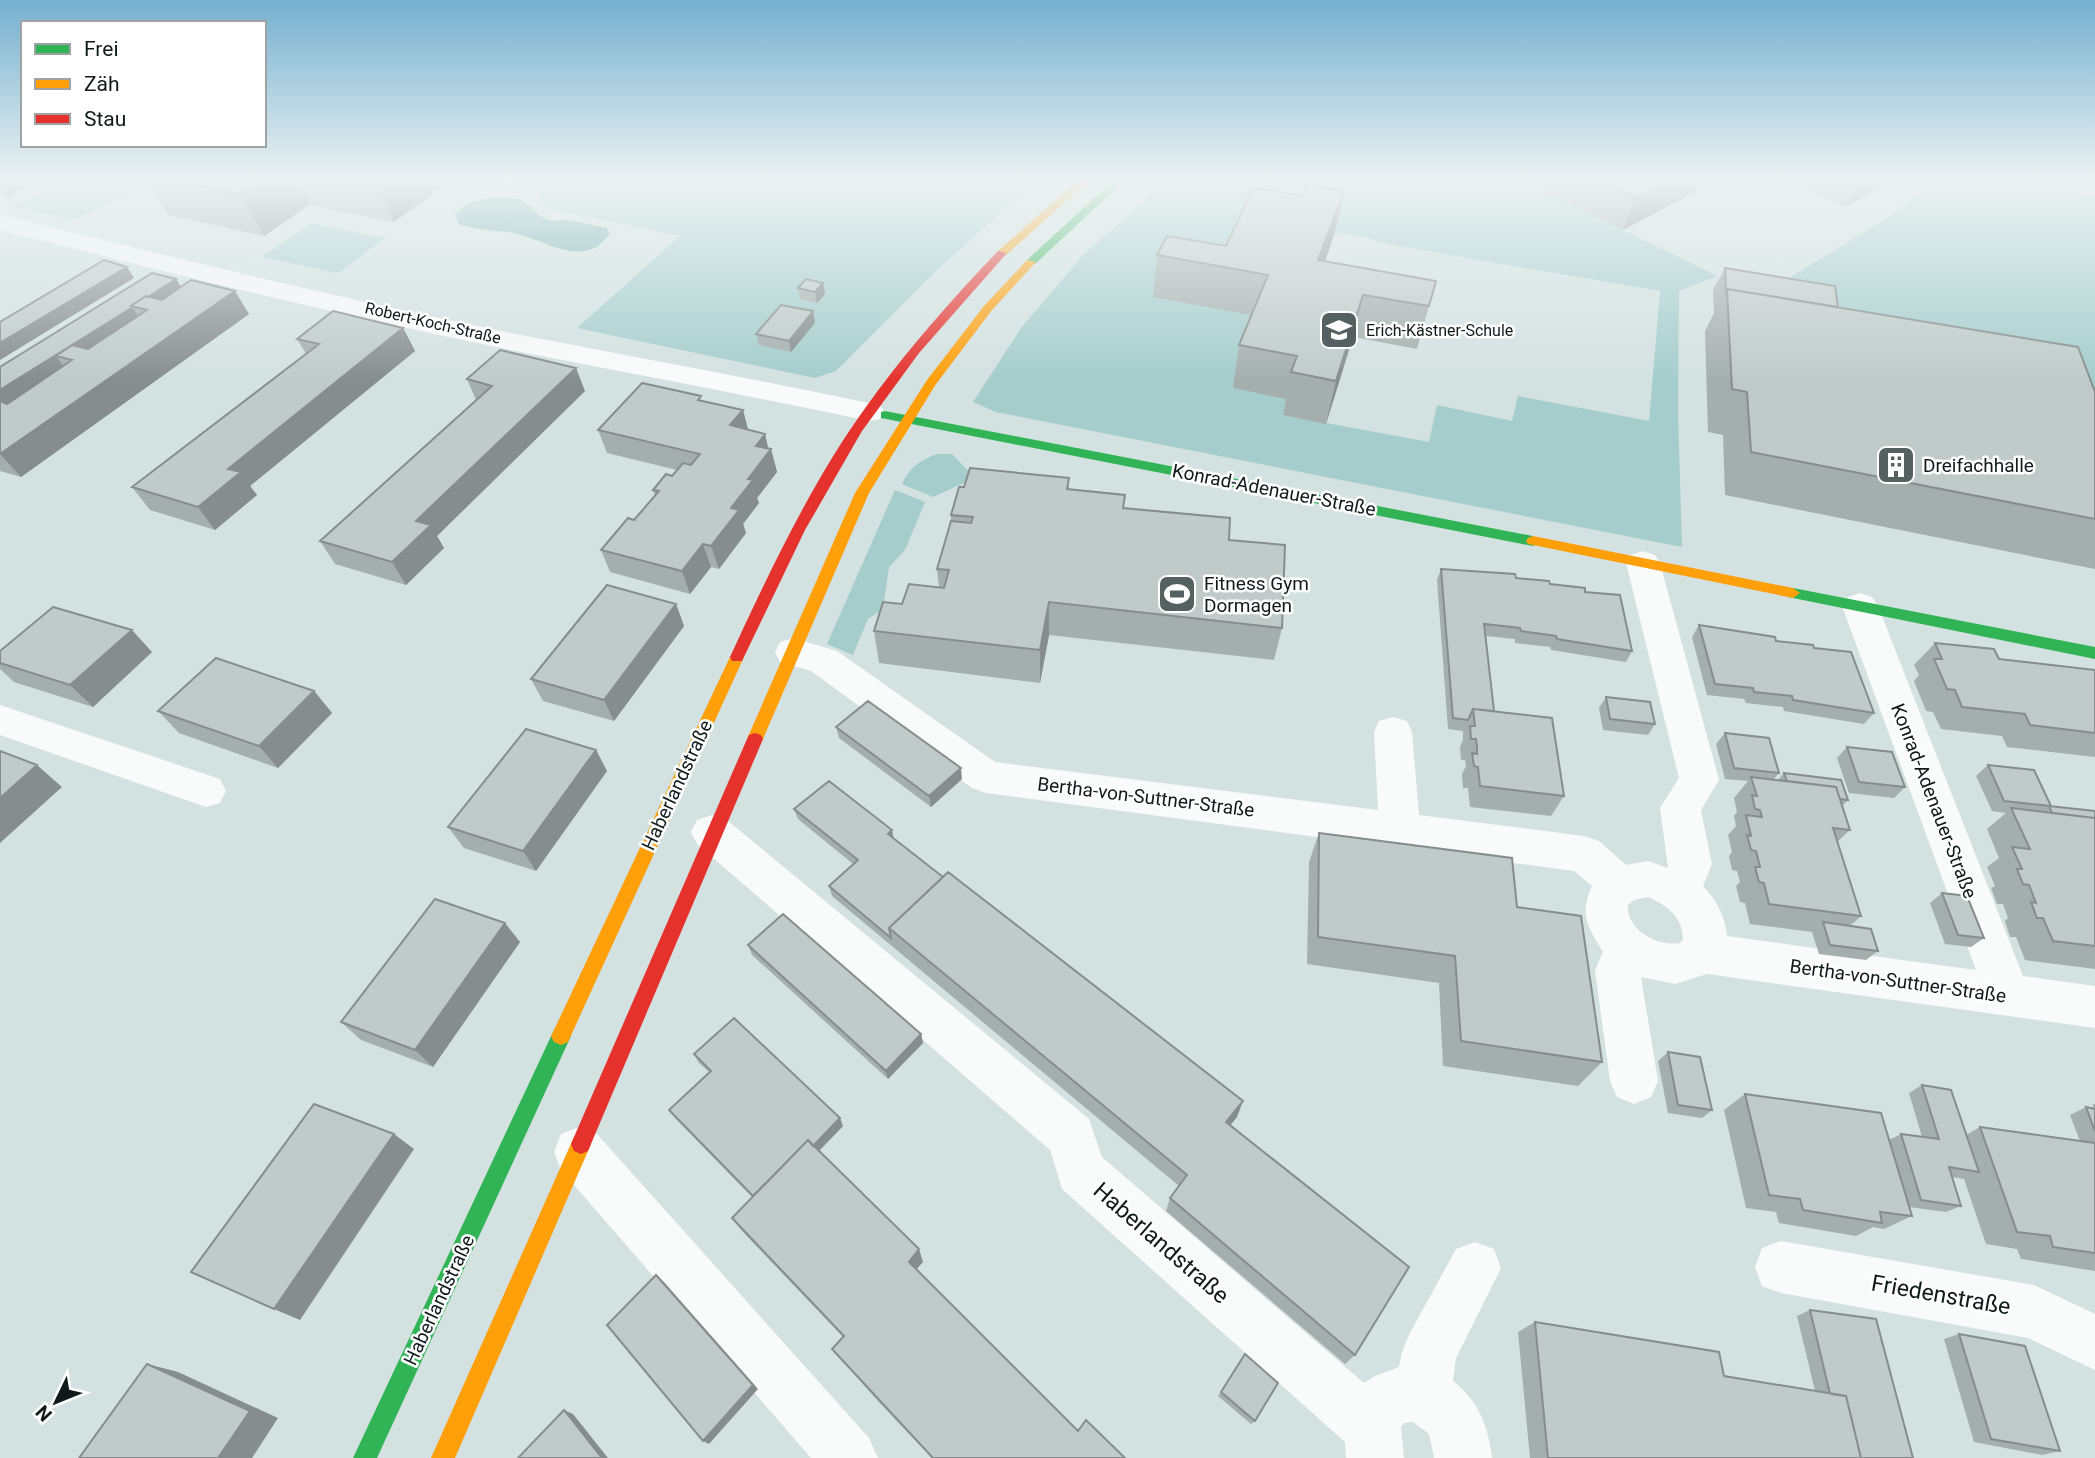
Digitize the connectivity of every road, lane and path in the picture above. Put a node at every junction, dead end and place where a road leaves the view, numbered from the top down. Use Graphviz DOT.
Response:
graph roads {
  1 [pos="96,246"];
  2 [pos="1008,246"];
  3 [pos="1047,246"];
  4 [pos="869,412"];
  5 [pos="906,418"];
  6 [pos="1643,563"];
  7 [pos="1860,606"];
  8 [pos="793,652"];
  9 [pos="2095,653"];
  10 [pos="0,720"];
  11 [pos="1393,732"];
  12 [pos="206,791"];
  13 [pos="1400,828"];
  14 [pos="712,832"];
  15 [pos="1619,884"];
  16 [pos="1679,892"];
  17 [pos="1630,951"];
  18 [pos="1701,953"];
  19 [pos="2008,996"];
  20 [pos="2095,1007"];
  21 [pos="1634,1081"];
  22 [pos="579,1152"];
  23 [pos="1781,1267"];
  24 [pos="1475,1268"];
  25 [pos="2095,1343"];
  26 [pos="1423,1395"];
  27 [pos="1374,1443"];
  28 [pos="365,1458"];
  29 [pos="443,1458"];
  30 [pos="849,1458"];
  31 [pos="1463,1458"];
  1 -- 4 [label="street, Robert-Koch-Straße"];
  2 -- 4 [label="street, Haberlandstraße"];
  3 -- 5 [label="street"];
  4 -- 5 [label="street, Konrad-Adenauer-Straße"];
  4 -- 28 [label="street, Haberlandstraße"];
  5 -- 6 [label="street, Konrad-Adenauer-Straße"];
  5 -- 8 [label="street"];
  6 -- 7 [label="street, Konrad-Adenauer-Straße"];
  6 -- 16 [label="street"];
  7 -- 9 [label="street, Konrad-Adenauer-Straße"];
  7 -- 19 [label="street, Konrad-Adenauer-Straße"];
  8 -- 13 [label="street, Bertha-von-Suttner-Straße"];
  8 -- 14 [label="street"];
  10 -- 12 [label="street"];
  11 -- 13 [label="street"];
  13 -- 15 [label="street, Bertha-von-Suttner-Straße"];
  14 -- 22 [label="street"];
  14 -- 27 [label="street, Haberlandstraße"];
  15 -- 16 [label="street"];
  15 -- 17 [label="street"];
  16 -- 18 [label="street"];
  17 -- 18 [label="street, Bertha-von-Suttner-Straße"];
  17 -- 21 [label="street"];
  18 -- 19 [label="street, Bertha-von-Suttner-Straße"];
  19 -- 20 [label="street, Bertha-von-Suttner-Straße"];
  22 -- 29 [label="street"];
  22 -- 30 [label="street"];
  23 -- 25 [label="street, Friedenstraße"];
  24 -- 26 [label="street"];
  26 -- 27 [label="street"];
  26 -- 31 [label="street"];
}
